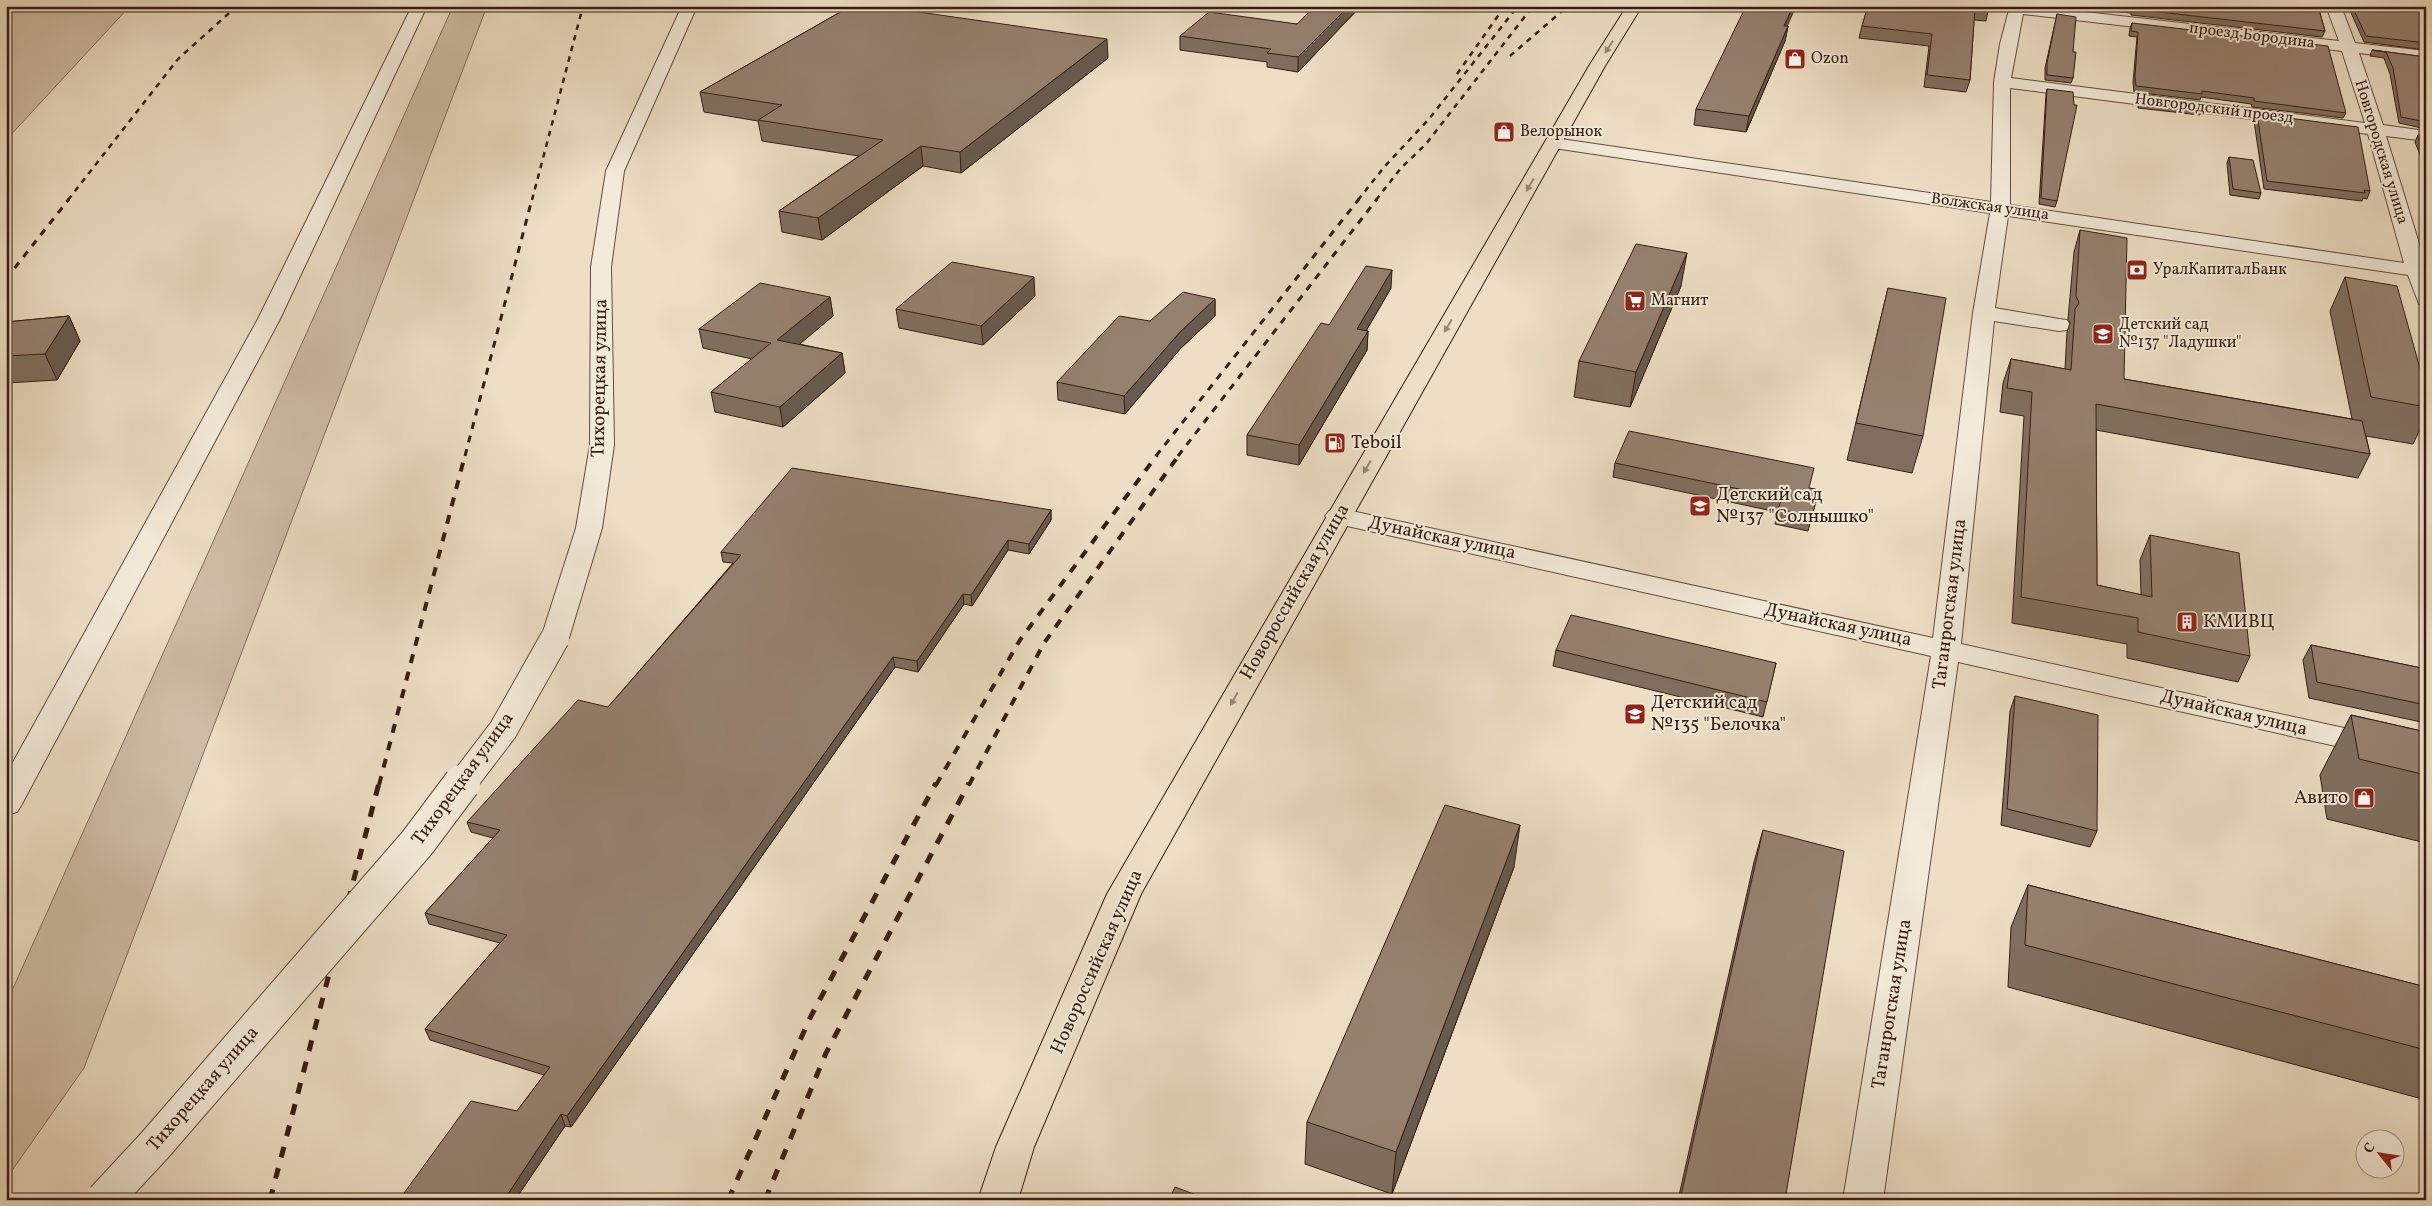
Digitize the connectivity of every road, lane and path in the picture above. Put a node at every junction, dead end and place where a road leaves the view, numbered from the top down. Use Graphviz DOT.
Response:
graph roads {
  1 [pos="420,6"];
  2 [pos="690,6"];
  3 [pos="1635,6"];
  4 [pos="2333,6"];
  5 [pos="2018,7"];
  6 [pos="2350,47"];
  7 [pos="2426,56"];
  8 [pos="2002,82"];
  9 [pos="2375,129"];
  10 [pos="2426,136"];
  11 [pos="1554,143"];
  12 [pos="2000,208"];
  13 [pos="2421,271"];
  14 [pos="2426,300"];
  15 [pos="1984,313"];
  16 [pos="2059,324"];
  17 [pos="1338,516"];
  18 [pos="1946,648"];
  19 [pos="2426,756"];
  20 [pos="6,804"];
  21 [pos="104,1200"];
  22 [pos="998,1200"];
  23 [pos="1863,1200"];
  1 -- 20 [label="street"];
  2 -- 21 [label="street, Тихорецкая улица, bridge"];
  3 -- 11 [label="main road, Новороссийская улица, one-way"];
  4 -- 6 [label="street, Новгородская улица"];
  5 -- 6 [label="street, проезд Бородина"];
  5 -- 8 [label="street, Таганрогская улица"];
  6 -- 7 [label="street, проезд Бородина"];
  6 -- 9 [label="street, Новгородская улица"];
  8 -- 9 [label="street, Новгородский проезд"];
  8 -- 12 [label="street, Таганрогская улица"];
  9 -- 10 [label="street, Новгородский проезд"];
  9 -- 13 [label="street, Новгородская улица"];
  11 -- 12 [label="street, Волжская улица"];
  11 -- 17 [label="main road, Новороссийская улица, one-way"];
  12 -- 13 [label="street, Волжская улица"];
  12 -- 15 [label="street, Таганрогская улица"];
  13 -- 14 [label="street, Новгородская улица"];
  15 -- 16 [label="street"];
  15 -- 18 [label="street, Таганрогская улица"];
  17 -- 18 [label="street, Дунайская улица"];
  17 -- 22 [label="main road, Новороссийская улица, one-way"];
  18 -- 19 [label="street, Дунайская улица"];
  18 -- 23 [label="street, Таганрогская улица"];
}
